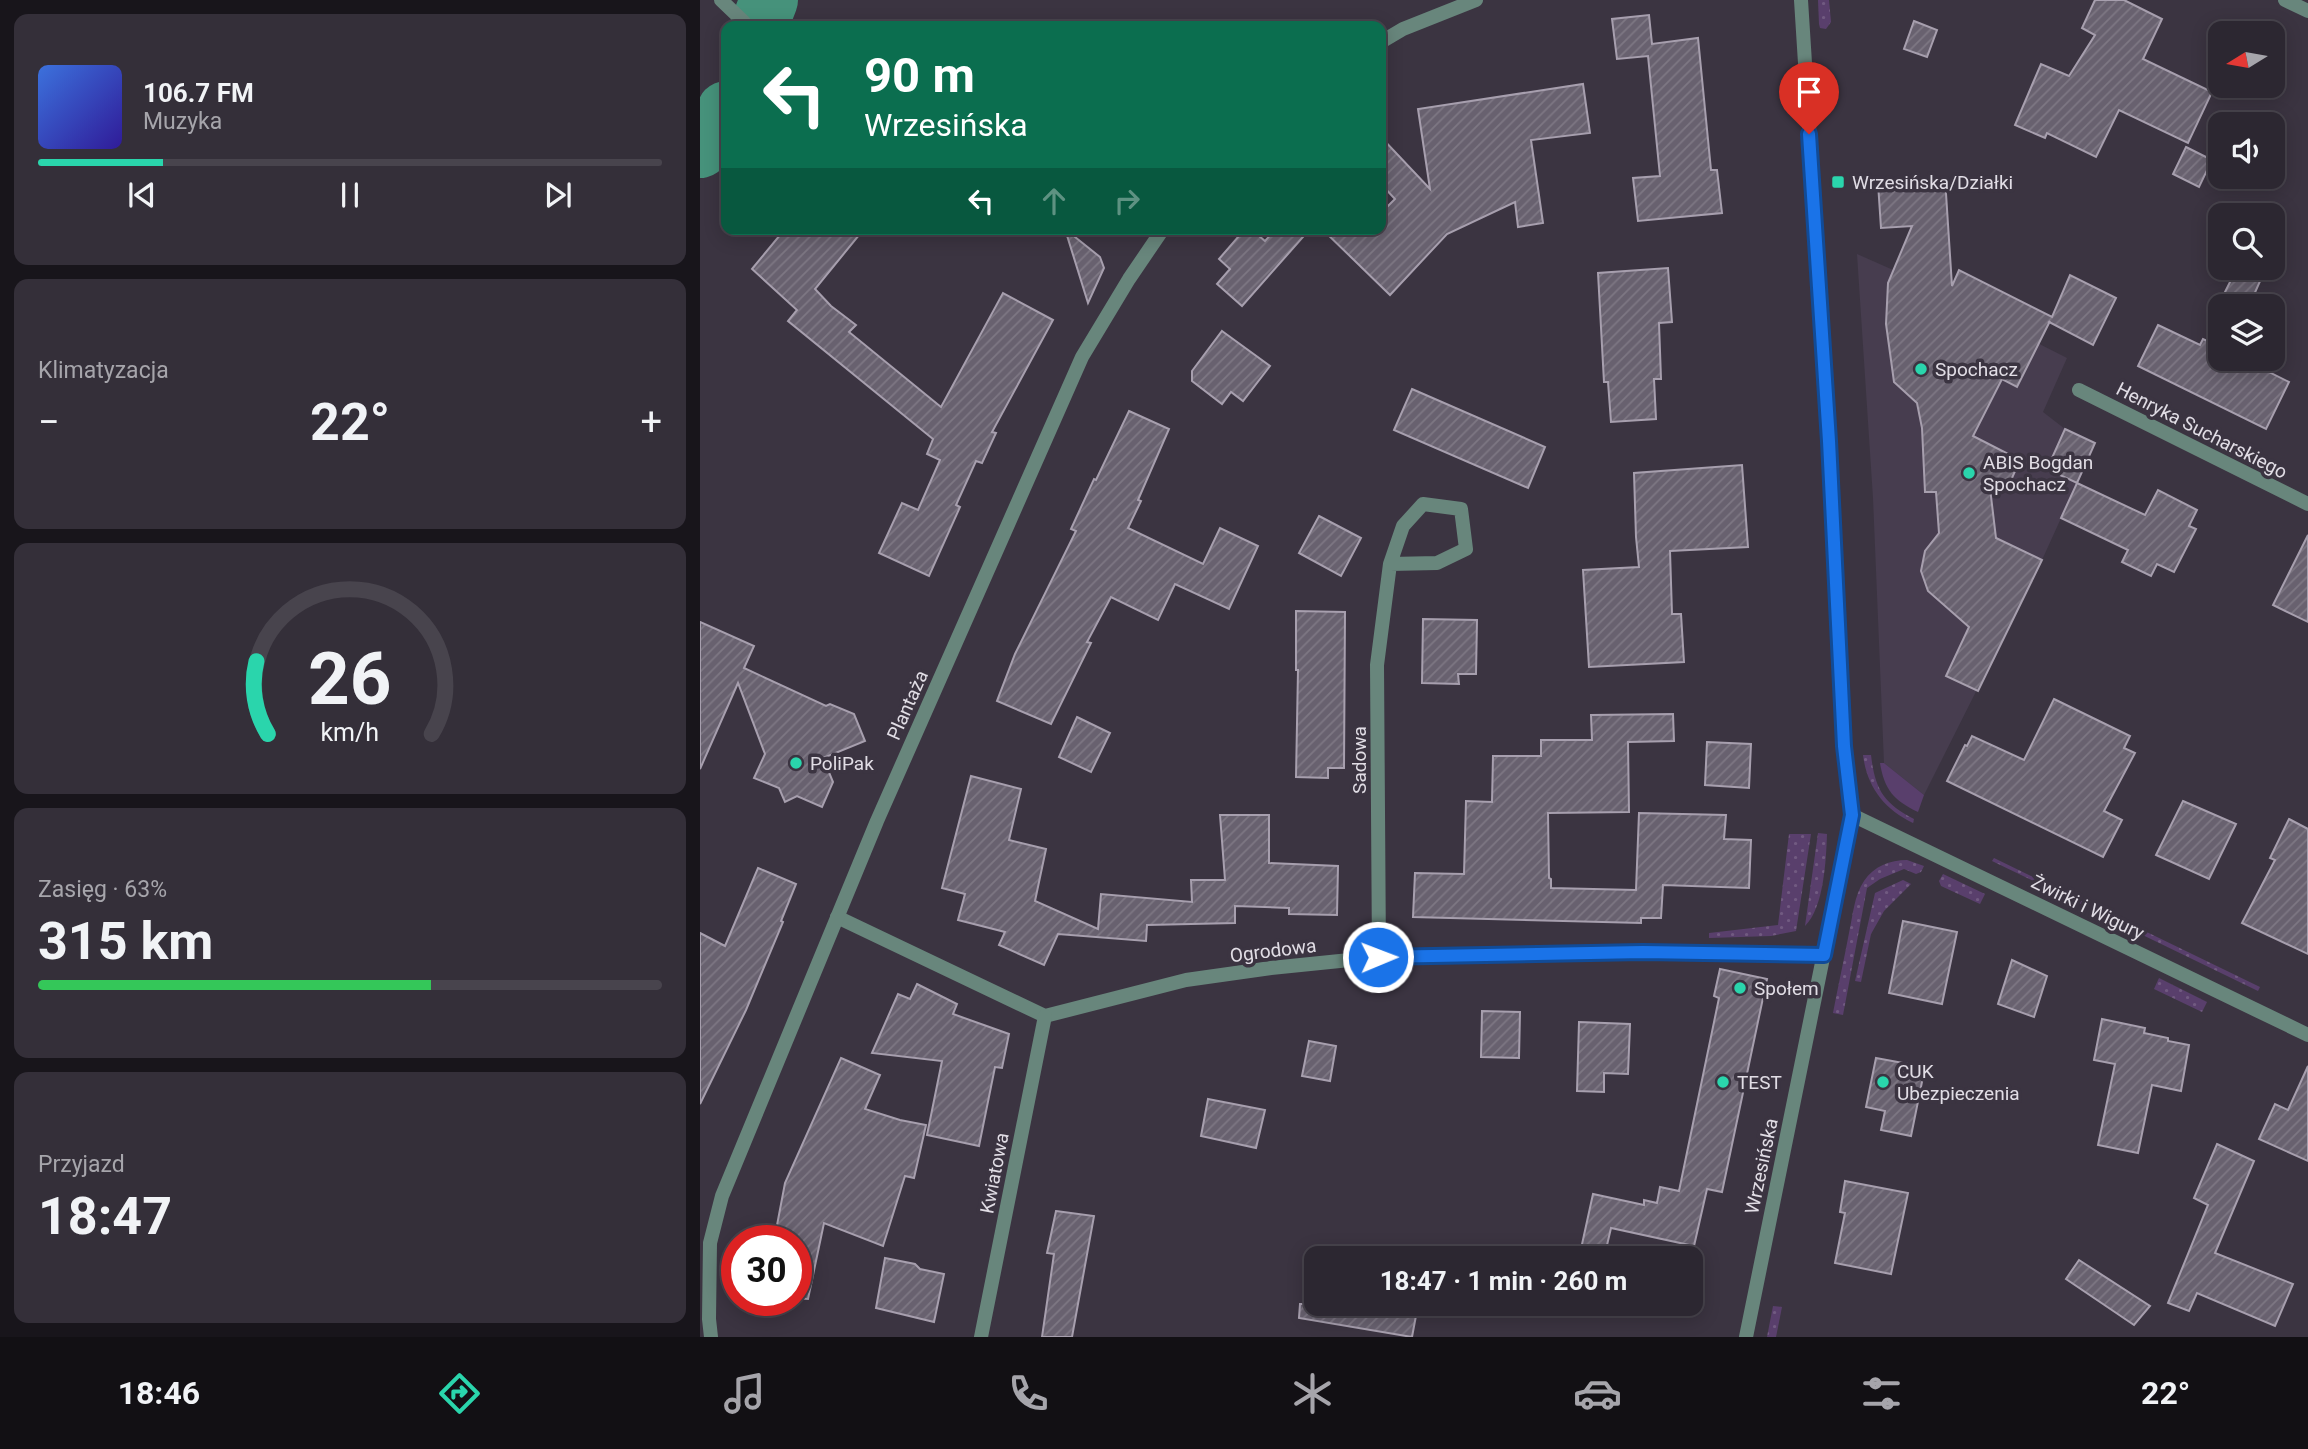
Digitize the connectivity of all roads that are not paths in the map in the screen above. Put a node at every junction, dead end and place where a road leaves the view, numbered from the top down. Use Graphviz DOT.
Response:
graph roads {
  1 [pos="721,0"];
  2 [pos="1476,0"];
  3 [pos="1801,0"];
  4 [pos="2285,0"];
  5 [pos="2308,11"];
  6 [pos="743,21"];
  7 [pos="1386,39"];
  8 [pos="1159,235"];
  9 [pos="2079,390"];
  10 [pos="2308,504"];
  11 [pos="1390,564"];
  12 [pos="1852,815"];
  13 [pos="837,917"];
  14 [pos="1824,955"];
  15 [pos="1378,957"];
  16 [pos="1045,1016"];
  17 [pos="2308,1035"];
  18 [pos="711,1337"];
  19 [pos="981,1337"];
  20 [pos="1746,1337"];
  1 -- 6 [label="street"];
  2 -- 7 [label="street"];
  3 -- 12 [label="street, Wrzesińska"];
  4 -- 5 [label="street"];
  8 -- 13 [label="street, Plantaża"];
  9 -- 10 [label="street, Henryka Sucharskiego"];
  11 -- 11 [label="street, Sadowa"];
  11 -- 15 [label="street, Sadowa"];
  12 -- 14 [label="street, Wrzesińska"];
  12 -- 17 [label="street, Żwirki i Wigury"];
  13 -- 16 [label="street"];
  13 -- 18 [label="street, Plantaża"];
  14 -- 15 [label="street, Ogrodowa"];
  14 -- 20 [label="street, Wrzesińska"];
  15 -- 16 [label="street, Ogrodowa"];
  16 -- 19 [label="street, Kwiatowa"];
}
